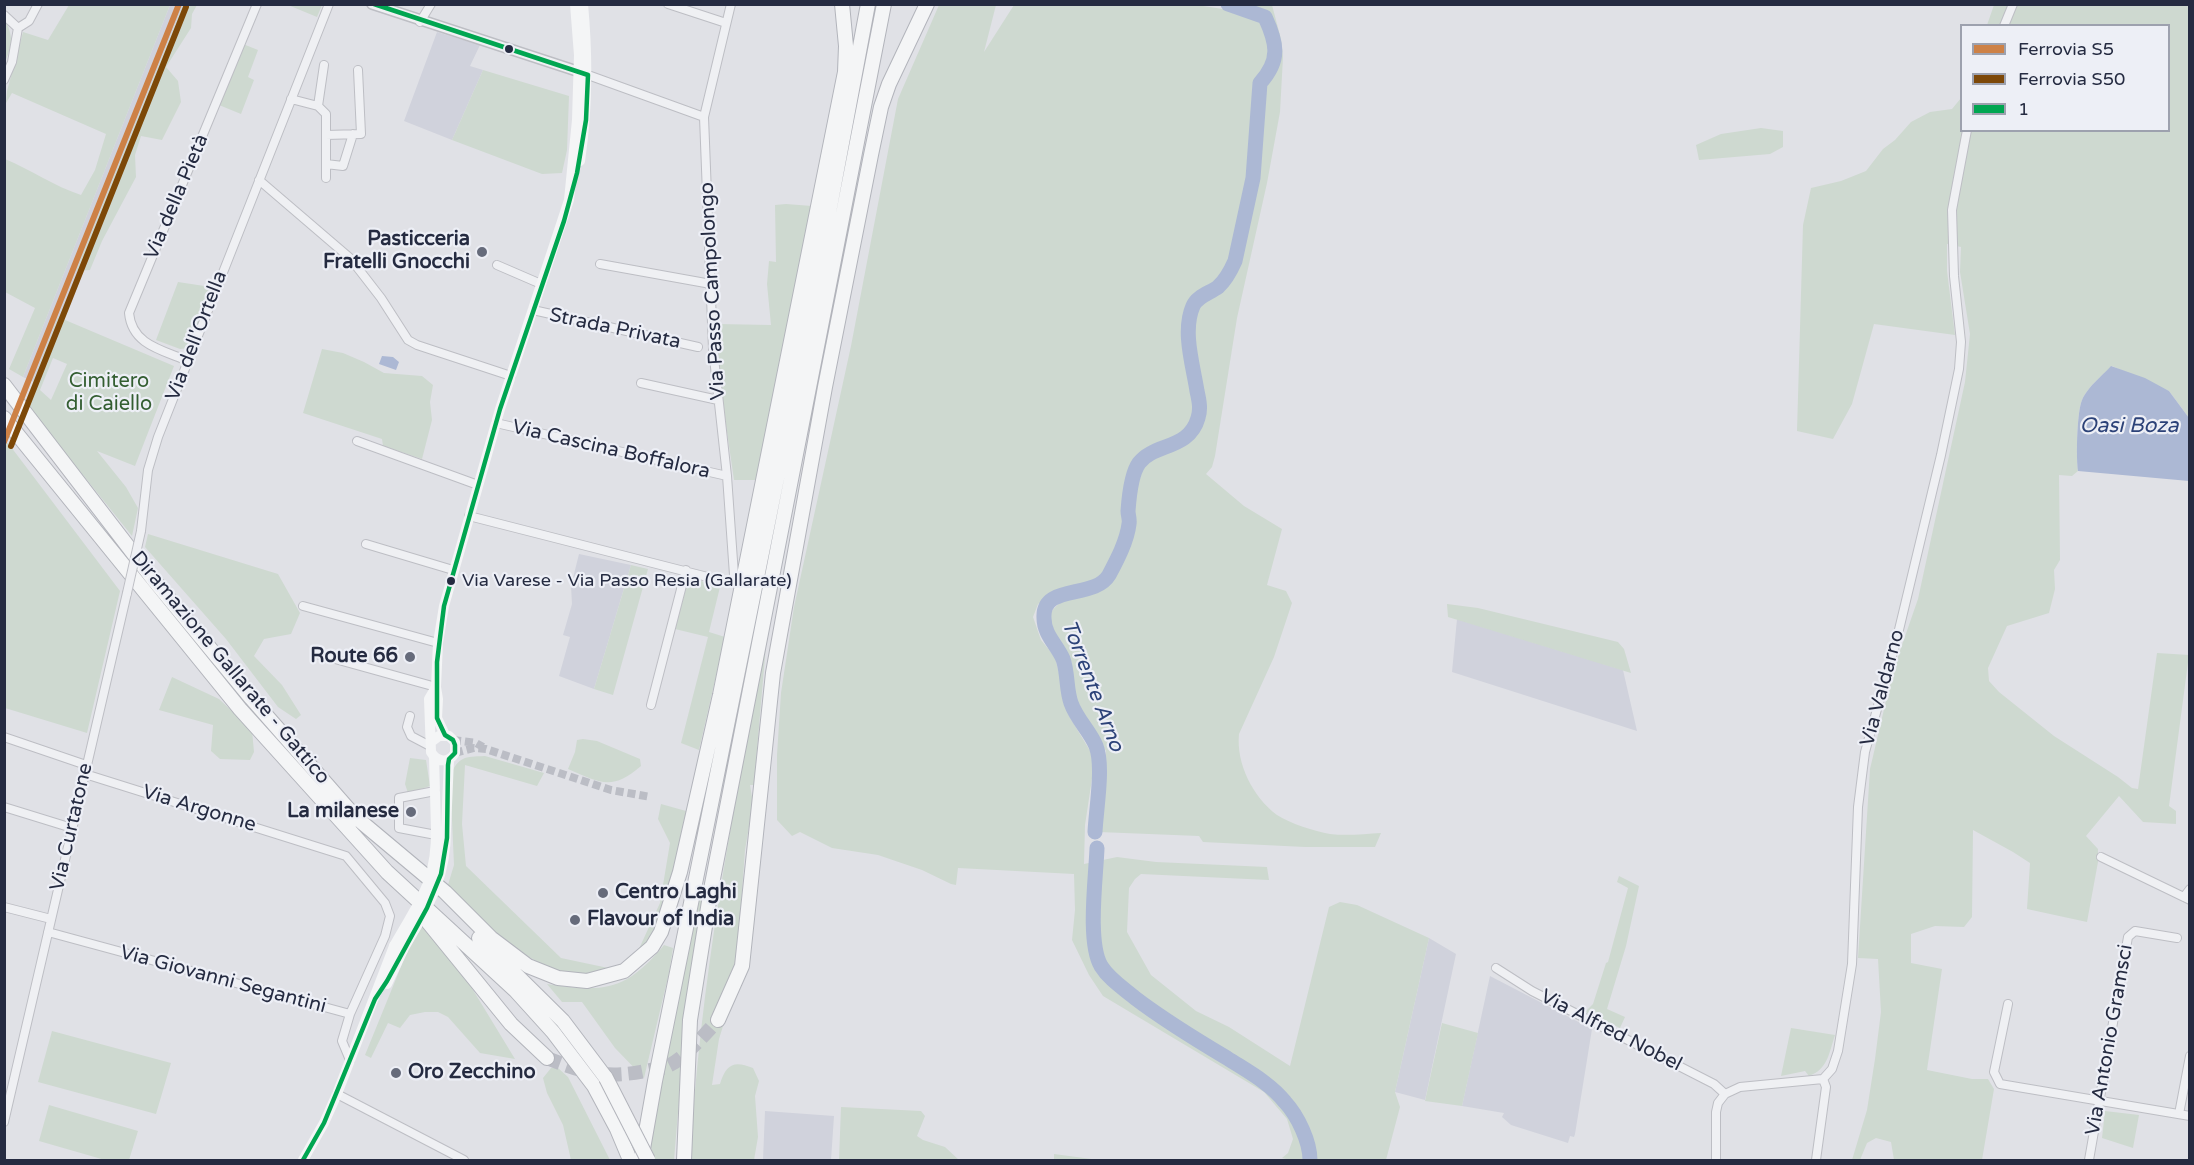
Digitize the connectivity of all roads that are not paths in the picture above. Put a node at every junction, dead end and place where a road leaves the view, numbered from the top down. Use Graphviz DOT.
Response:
graph roads {
  1 [pos="38,4"];
  2 [pos="257,4"];
  3 [pos="329,4"];
  4 [pos="372,4"];
  5 [pos="431,4"];
  6 [pos="575,4"];
  7 [pos="583,4"];
  8 [pos="668,4"];
  9 [pos="731,4"];
  10 [pos="842,4"];
  11 [pos="868,4"];
  12 [pos="884,4"];
  13 [pos="927,4"];
  14 [pos="2013,4"];
  15 [pos="4,15"];
  16 [pos="420,22"];
  17 [pos="726,23"];
  18 [pos="2005,24"];
  19 [pos="18,28"];
  20 [pos="324,64"];
  21 [pos="358,70"];
  22 [pos="583,73"];
  23 [pos="4,80"];
  24 [pos="291,99"];
  25 [pos="318,106"];
  26 [pos="704,117"];
  27 [pos="1966,132"];
  28 [pos="326,135"];
  29 [pos="353,135"];
  30 [pos="326,164"];
  31 [pos="326,177"];
  32 [pos="259,180"];
  33 [pos="600,264"];
  34 [pos="497,266"];
  35 [pos="541,284"];
  36 [pos="711,284"];
  37 [pos="533,310"];
  38 [pos="698,347"];
  39 [pos="188,361"];
  40 [pos="511,376"];
  41 [pos="641,383"];
  42 [pos="4,385"];
  43 [pos="718,400"];
  44 [pos="4,418"];
  45 [pos="496,423"];
  46 [pos="357,441"];
  47 [pos="727,476"];
  48 [pos="478,485"];
  49 [pos="469,516"];
  50 [pos="141,531"];
  51 [pos="366,544"];
  52 [pos="453,570"];
  53 [pos="686,570"];
  54 [pos="303,606"];
  55 [pos="438,643"];
  56 [pos="316,654"];
  57 [pos="436,687"];
  58 [pos="651,705"];
  59 [pos="410,716"];
  60 [pos="445,735"];
  61 [pos="4,736"];
  62 [pos="432,748"];
  63 [pos="449,759"];
  64 [pos="86,769"];
  65 [pos="435,791"];
  66 [pos="4,807"];
  67 [pos="353,815"];
  68 [pos="72,828"];
  69 [pos="439,831"];
  70 [pos="2101,857"];
  71 [pos="387,872"];
  72 [pos="2190,889"];
  73 [pos="2187,898"];
  74 [pos="4,907"];
  75 [pos="51,919"];
  76 [pos="48,932"];
  77 [pos="2178,938"];
  78 [pos="1496,968"];
  79 [pos="2008,1004"];
  80 [pos="350,1014"];
  81 [pos="718,1020"];
  82 [pos="2190,1056"];
  83 [pos="547,1058"];
  84 [pos="350,1060"];
  85 [pos="1823,1080"];
  86 [pos="600,1082"];
  87 [pos="337,1094"];
  88 [pos="1725,1094"];
  89 [pos="2099,1101"];
  90 [pos="2179,1114"];
  91 [pos="2190,1116"];
  92 [pos="4,1122"];
  93 [pos="303,1161"];
  94 [pos="465,1161"];
  95 [pos="630,1161"];
  96 [pos="641,1161"];
  97 [pos="648,1161"];
  98 [pos="684,1161"];
  99 [pos="1716,1161"];
  100 [pos="1816,1161"];
  101 [pos="2089,1161"];
  1 -- 19 [label="street"];
  2 -- 39 [label="street, Via della Pietà"];
  3 -- 24 [label="street, Via dell'Ortella"];
  4 -- 16 [label="street"];
  5 -- 16 [label="street"];
  6 -- 22 [label="main road"];
  7 -- 22 [label="main road"];
  8 -- 17 [label="street"];
  9 -- 17 [label="street, Via Passo Campolongo"];
  10 -- 67 [label="highway"];
  11 -- 96 [label="highway"];
  12 -- 98 [label="highway"];
  13 -- 81 [label="highway"];
  14 -- 18 [label="street"];
  15 -- 19 [label="street"];
  16 -- 22 [label="street"];
  17 -- 26 [label="street, Via Passo Campolongo"];
  19 -- 23 [label="street"];
  20 -- 25 [label="street"];
  21 -- 29 [label="street"];
  22 -- 26 [label="street"];
  22 -- 35 [label="main road"];
  24 -- 25 [label="street"];
  24 -- 32 [label="street, Via dell'Ortella"];
  25 -- 28 [label="street"];
  26 -- 36 [label="street, Via Passo Campolongo"];
  27 -- 85 [label="street, Via Valdarno"];
  28 -- 29 [label="street"];
  28 -- 30 [label="street"];
  29 -- 30 [label="street"];
  30 -- 31 [label="street"];
  32 -- 39 [label="street, Via dell'Ortella"];
  32 -- 40 [label="street"];
  33 -- 36 [label="street"];
  34 -- 35 [label="street"];
  35 -- 37 [label="main road"];
  36 -- 43 [label="street, Via Passo Campolongo"];
  37 -- 38 [label="street, Strada Privata"];
  37 -- 40 [label="main road"];
  39 -- 50 [label="street, Via dell'Ortella"];
  40 -- 45 [label="main road"];
  41 -- 43 [label="street"];
  42 -- 67 [label="highway, Diramazione Gallarate - Gattico"];
  43 -- 47 [label="street, Via Passo Campolongo"];
  44 -- 71 [label="highway, Diramazione Gallarate - Gattico"];
  45 -- 47 [label="street, Via Cascina Boffalora"];
  45 -- 48 [label="main road"];
  46 -- 48 [label="street"];
  47 -- 53 [label="street, Via Passo Campolongo"];
  48 -- 49 [label="main road"];
  49 -- 52 [label="main road"];
  49 -- 53 [label="street"];
  50 -- 64 [label="street, Via Curtatone, bridge"];
  51 -- 52 [label="street"];
  52 -- 55 [label="main road"];
  53 -- 58 [label="street"];
  54 -- 55 [label="street"];
  55 -- 57 [label="main road"];
  56 -- 57 [label="street"];
  57 -- 60 [label="main road"];
  57 -- 62 [label="main road"];
  59 -- 62 [label="street"];
  60 -- 62 [label="main road"];
  60 -- 63 [label="main road"];
  61 -- 64 [label="street"];
  62 -- 63 [label="main road"];
  62 -- 65 [label="main road"];
  63 -- 69 [label="main road"];
  64 -- 68 [label="street, Via Curtatone"];
  64 -- 80 [label="street, Via Argonne"];
  65 -- 69 [label="main road"];
  65 -- 69 [label="street"];
  66 -- 68 [label="street"];
  67 -- 86 [label="highway, Diramazione Gallarate - Gattico"];
  68 -- 75 [label="street, Via Curtatone"];
  69 -- 84 [label="main road, bridge"];
  70 -- 73 [label="street"];
  71 -- 83 [label="highway"];
  71 -- 86 [label="highway, Diramazione Gallarate - Gattico"];
  72 -- 73 [label="street"];
  74 -- 75 [label="street"];
  75 -- 76 [label="street, Via Curtatone"];
  76 -- 80 [label="street, Via Giovanni Segantini"];
  76 -- 92 [label="street, Via Curtatone"];
  77 -- 89 [label="street, Via Antonio Gramsci"];
  78 -- 88 [label="street, Via Alfred Nobel"];
  79 -- 89 [label="street"];
  80 -- 84 [label="street, Via Giovanni Segantini"];
  82 -- 90 [label="street"];
  84 -- 87 [label="main road"];
  85 -- 88 [label="street"];
  85 -- 100 [label="street"];
  86 -- 95 [label="highway, Diramazione Gallarate - Gattico"];
  86 -- 97 [label="highway, Diramazione Gallarate - Gattico, bridge"];
  87 -- 93 [label="main road"];
  87 -- 94 [label="street"];
  88 -- 99 [label="street"];
  89 -- 90 [label="street"];
  89 -- 101 [label="street, Via Antonio Gramsci"];
  90 -- 91 [label="street"];
}
